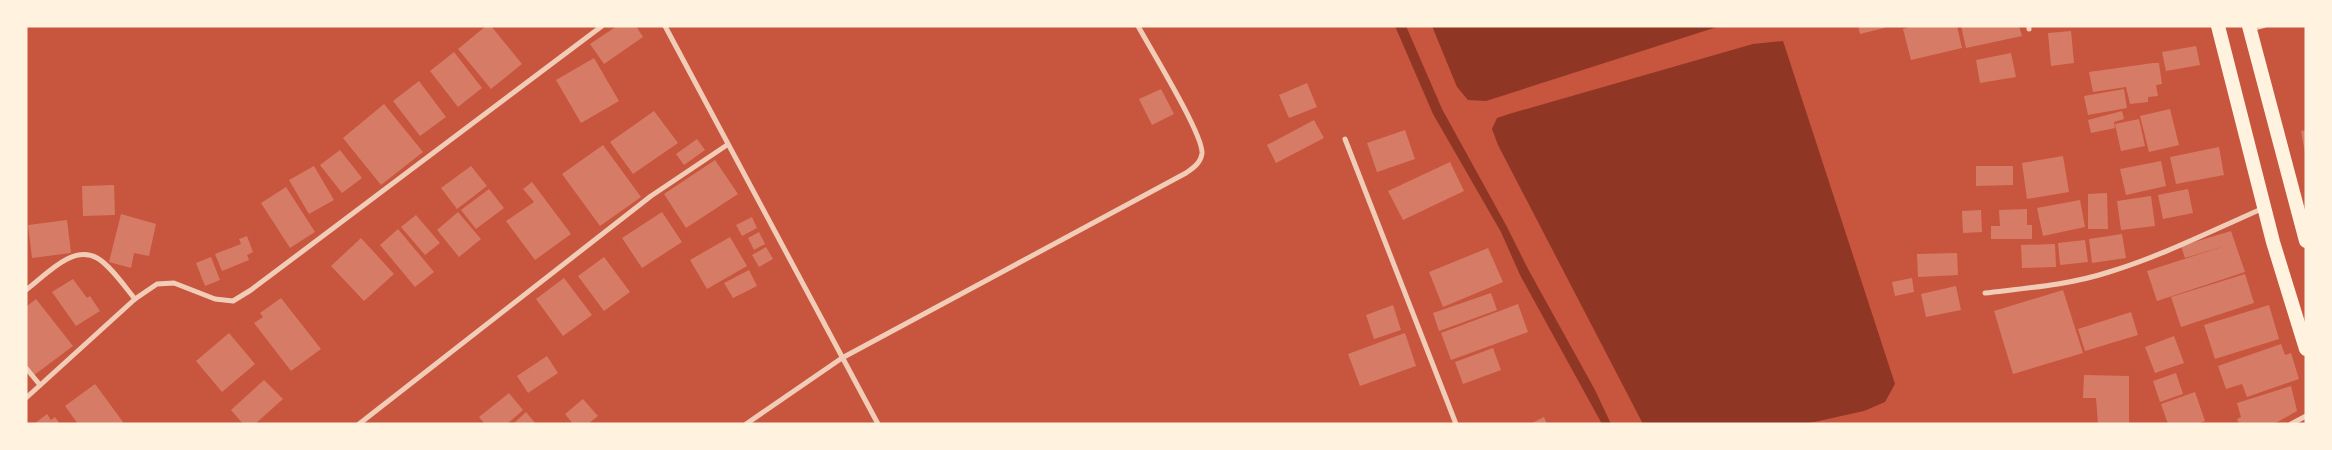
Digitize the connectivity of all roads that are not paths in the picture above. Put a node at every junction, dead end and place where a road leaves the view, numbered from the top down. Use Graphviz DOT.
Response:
graph roads {
  1 [pos="602,26"];
  2 [pos="665,26"];
  3 [pos="1138,26"];
  4 [pos="2218,26"];
  5 [pos="2264,26"];
  6 [pos="2249,28"];
  7 [pos="1345,139"];
  8 [pos="727,145"];
  9 [pos="2264,208"];
  10 [pos="2306,240"];
  11 [pos="26,290"];
  12 [pos="1985,293"];
  13 [pos="135,299"];
  14 [pos="2306,349"];
  15 [pos="842,358"];
  16 [pos="26,368"];
  17 [pos="40,385"];
  18 [pos="26,398"];
  19 [pos="2306,416"];
  20 [pos="359,424"];
  21 [pos="746,424"];
  22 [pos="878,424"];
  23 [pos="1456,424"];
  24 [pos="2291,424"];
  1 -- 13 [label="street"];
  2 -- 8 [label="street"];
  3 -- 15 [label="street"];
  4 -- 9 [label="highway"];
  5 -- 6 [label="lane"];
  6 -- 10 [label="highway"];
  7 -- 23 [label="street"];
  8 -- 15 [label="street"];
  8 -- 20 [label="street"];
  9 -- 12 [label="street"];
  9 -- 14 [label="highway"];
  11 -- 13 [label="street"];
  13 -- 17 [label="street"];
  15 -- 21 [label="street"];
  15 -- 22 [label="street"];
  16 -- 17 [label="street"];
  17 -- 18 [label="street"];
  19 -- 24 [label="street"];
}
